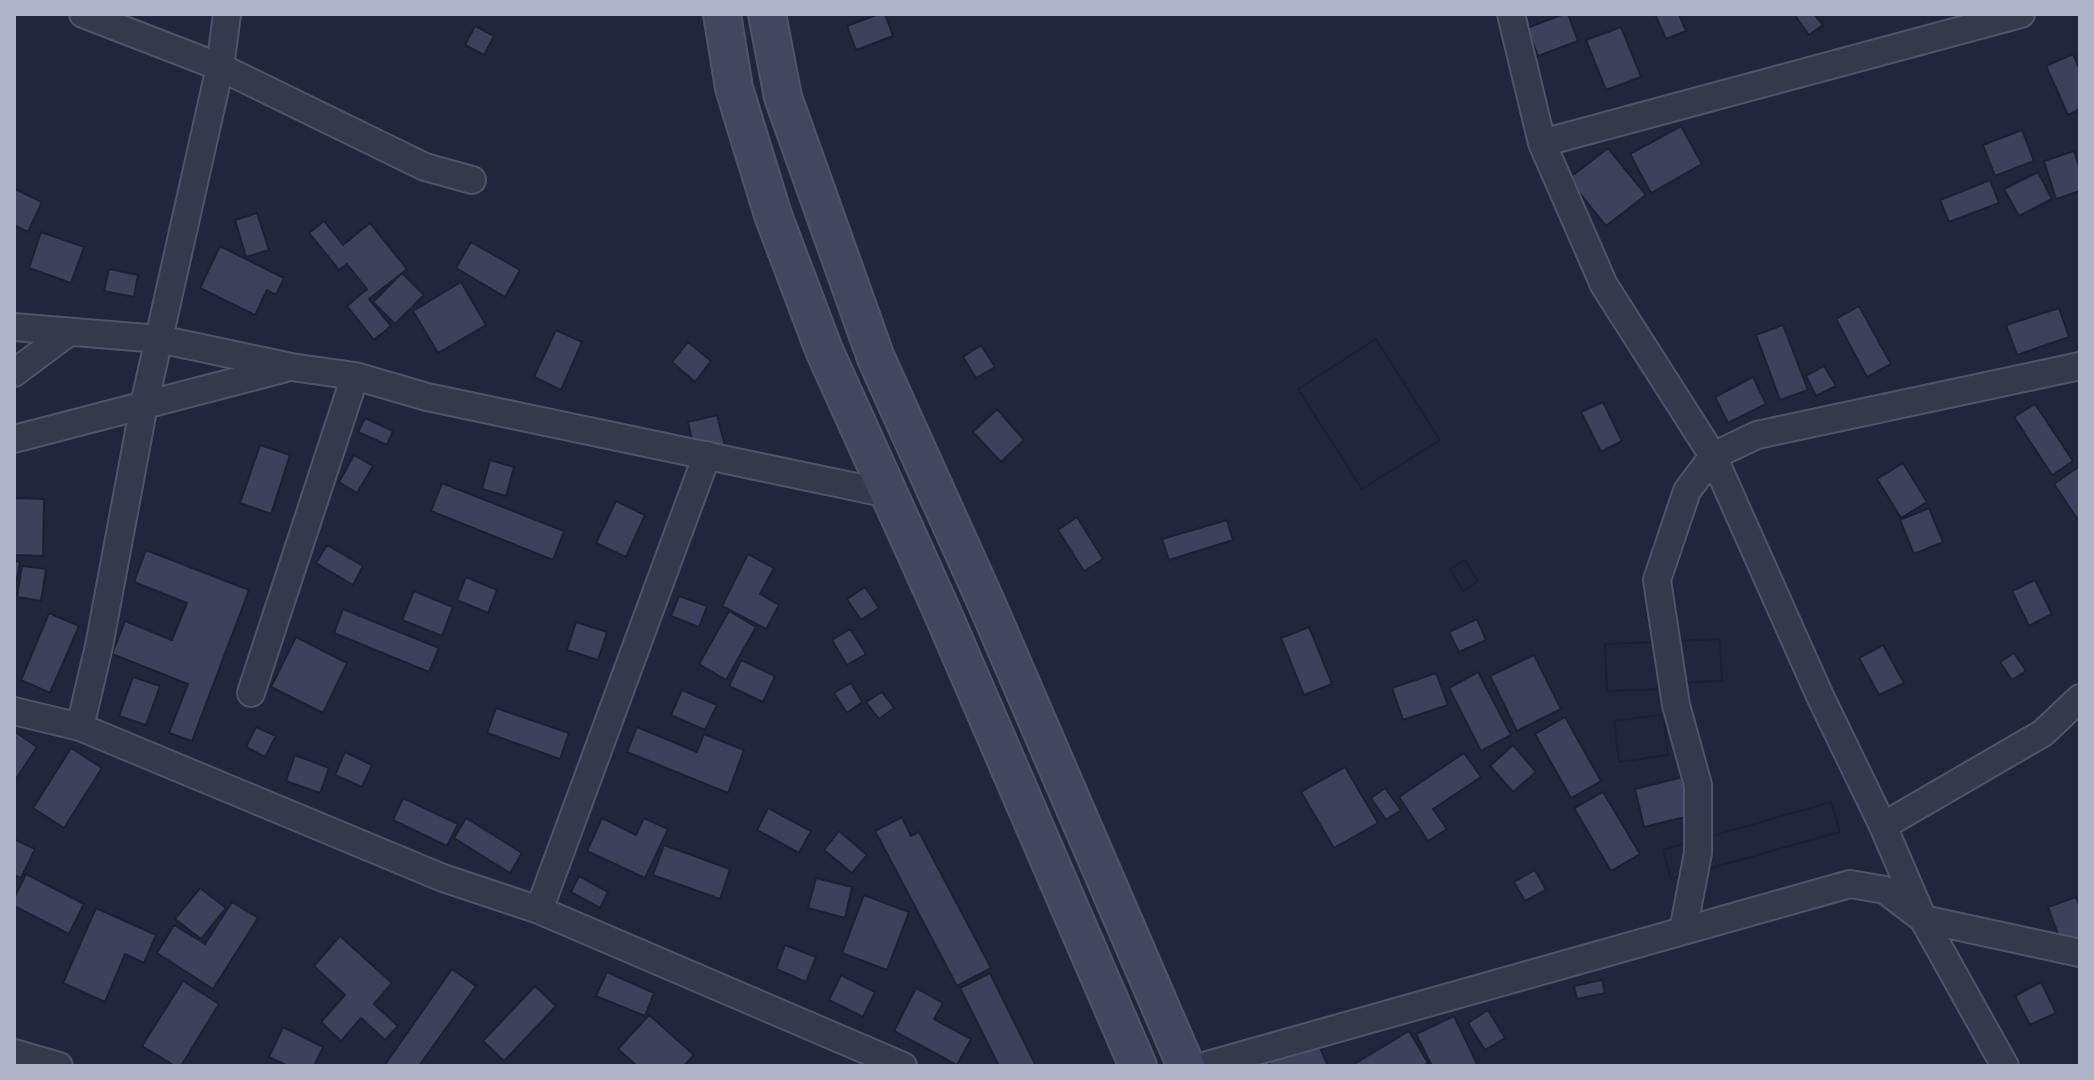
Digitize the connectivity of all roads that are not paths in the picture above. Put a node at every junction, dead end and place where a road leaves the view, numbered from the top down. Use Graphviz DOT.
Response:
graph roads {
  1 [pos="83,14"];
  2 [pos="227,14"];
  3 [pos="722,14"];
  4 [pos="767,14"];
  5 [pos="1511,14"];
  6 [pos="2021,14"];
  7 [pos="1973,19"];
  8 [pos="220,67"];
  9 [pos="1542,143"];
  10 [pos="472,180"];
  11 [pos="14,327"];
  12 [pos="69,332"];
  13 [pos="159,339"];
  14 [pos="2080,366"];
  15 [pos="291,367"];
  16 [pos="14,373"];
  17 [pos="355,376"];
  18 [pos="144,405"];
  19 [pos="14,439"];
  20 [pos="707,455"];
  21 [pos="1713,456"];
  22 [pos="889,494"];
  23 [pos="251,693"];
  24 [pos="2080,698"];
  25 [pos="14,711"];
  26 [pos="80,727"];
  27 [pos="1883,826"];
  28 [pos="539,910"];
  29 [pos="1923,919"];
  30 [pos="1683,931"];
  31 [pos="2080,953"];
  32 [pos="14,1053"];
  33 [pos="59,1066"];
  34 [pos="903,1066"];
  35 [pos="1138,1066"];
  36 [pos="1186,1066"];
  37 [pos="1204,1066"];
  38 [pos="2005,1066"];
  1 -- 8 [label="street"];
  2 -- 8 [label="street"];
  3 -- 22 [label="main road"];
  4 -- 36 [label="main road"];
  5 -- 9 [label="street"];
  6 -- 7 [label="street"];
  7 -- 9 [label="street"];
  8 -- 10 [label="street"];
  8 -- 13 [label="street"];
  9 -- 21 [label="street"];
  11 -- 12 [label="street"];
  12 -- 13 [label="street"];
  12 -- 16 [label="street"];
  13 -- 15 [label="street"];
  13 -- 18 [label="street"];
  14 -- 21 [label="street"];
  15 -- 17 [label="street"];
  15 -- 18 [label="street"];
  17 -- 20 [label="street"];
  17 -- 23 [label="street"];
  18 -- 19 [label="street"];
  18 -- 26 [label="street"];
  20 -- 22 [label="street"];
  20 -- 28 [label="street"];
  21 -- 27 [label="street"];
  21 -- 30 [label="street"];
  22 -- 35 [label="main road"];
  24 -- 27 [label="street"];
  25 -- 26 [label="street"];
  26 -- 28 [label="street"];
  27 -- 29 [label="street"];
  28 -- 34 [label="street"];
  29 -- 30 [label="street"];
  29 -- 31 [label="street"];
  29 -- 38 [label="street"];
  30 -- 37 [label="street"];
  32 -- 33 [label="street"];
}
